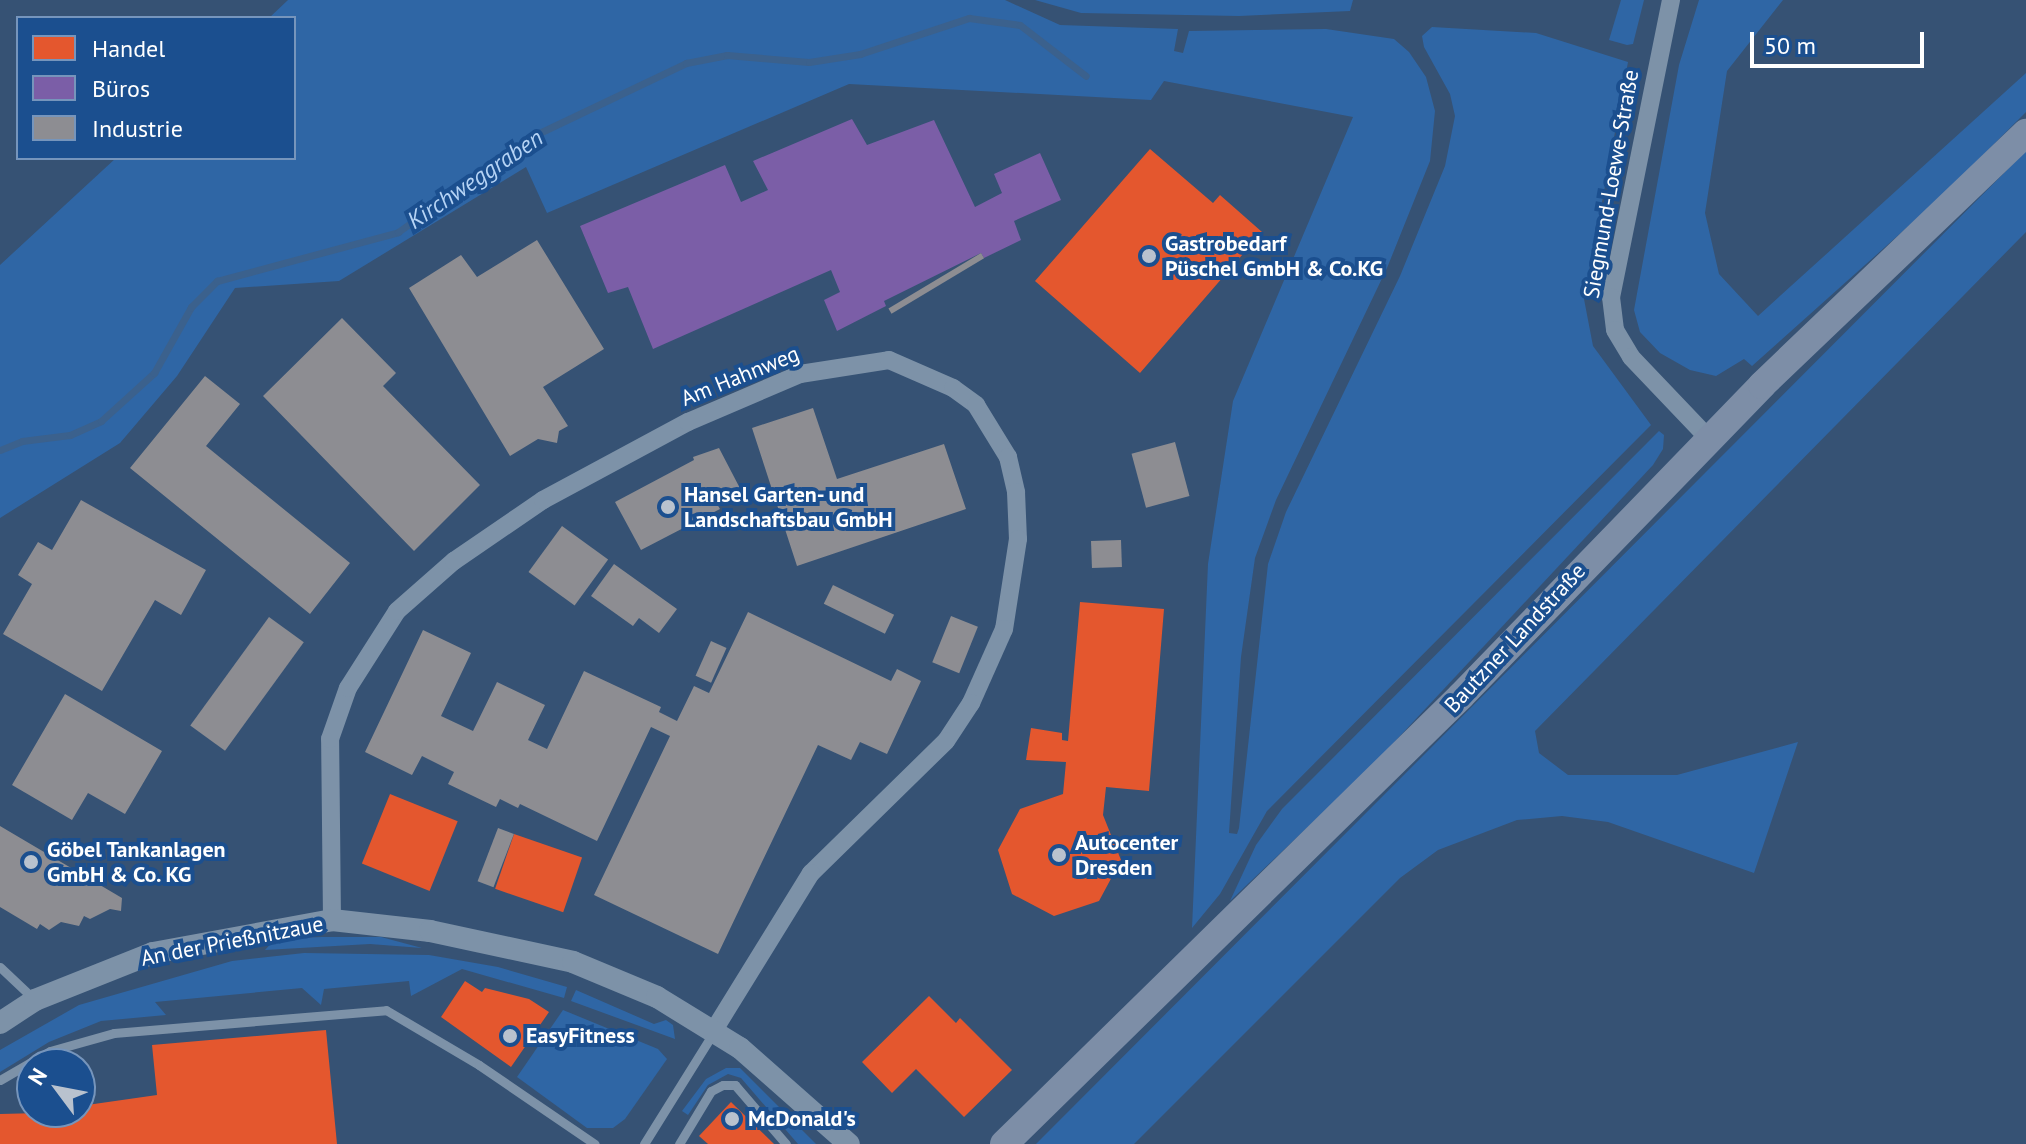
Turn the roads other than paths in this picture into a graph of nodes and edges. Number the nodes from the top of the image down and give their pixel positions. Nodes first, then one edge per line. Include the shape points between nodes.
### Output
1 (1671, 0) edge
2 (2026, 133) edge
3 (1709, 439) junction
4 (332, 920) junction
5 (0, 967) edge
6 (35, 1000) junction
7 (0, 1023) edge
8 (714, 1030) junction
9 (0, 1080) edge
10 (595, 1144) edge
11 (644, 1144) edge
12 (679, 1144) edge
13 (786, 1144) edge
14 (849, 1144) edge
15 (1004, 1144) edge

1 - 3 street, Siegmund-Loewe-Straße via 1611,297 1615,330 1631,357
2 - 3 main road, Bautzner Landstraße
3 - 15 main road, Bautzner Landstraße via 1450,707
4 - 6 street, An der Prießnitzaue via 153,953
4 - 8 street, An der Prießnitzaue via 430,931 573,962 657,997
4 - 8 street, Am Hahnweg via 330,739 348,688 397,611 454,561 543,500 676,428 800,374 889,360 922,372 976,405 1008,457 1018,539 1004,629 971,703 946,741 811,873
5 - 6 lane
6 - 7 street, An der Prießnitzaue
8 - 11 lane
8 - 14 street, An der Prießnitzaue
9 - 10 lane via 50,1051 114,1033 386,1010 466,1056
12 - 13 lane via 711,1091 735,1085

